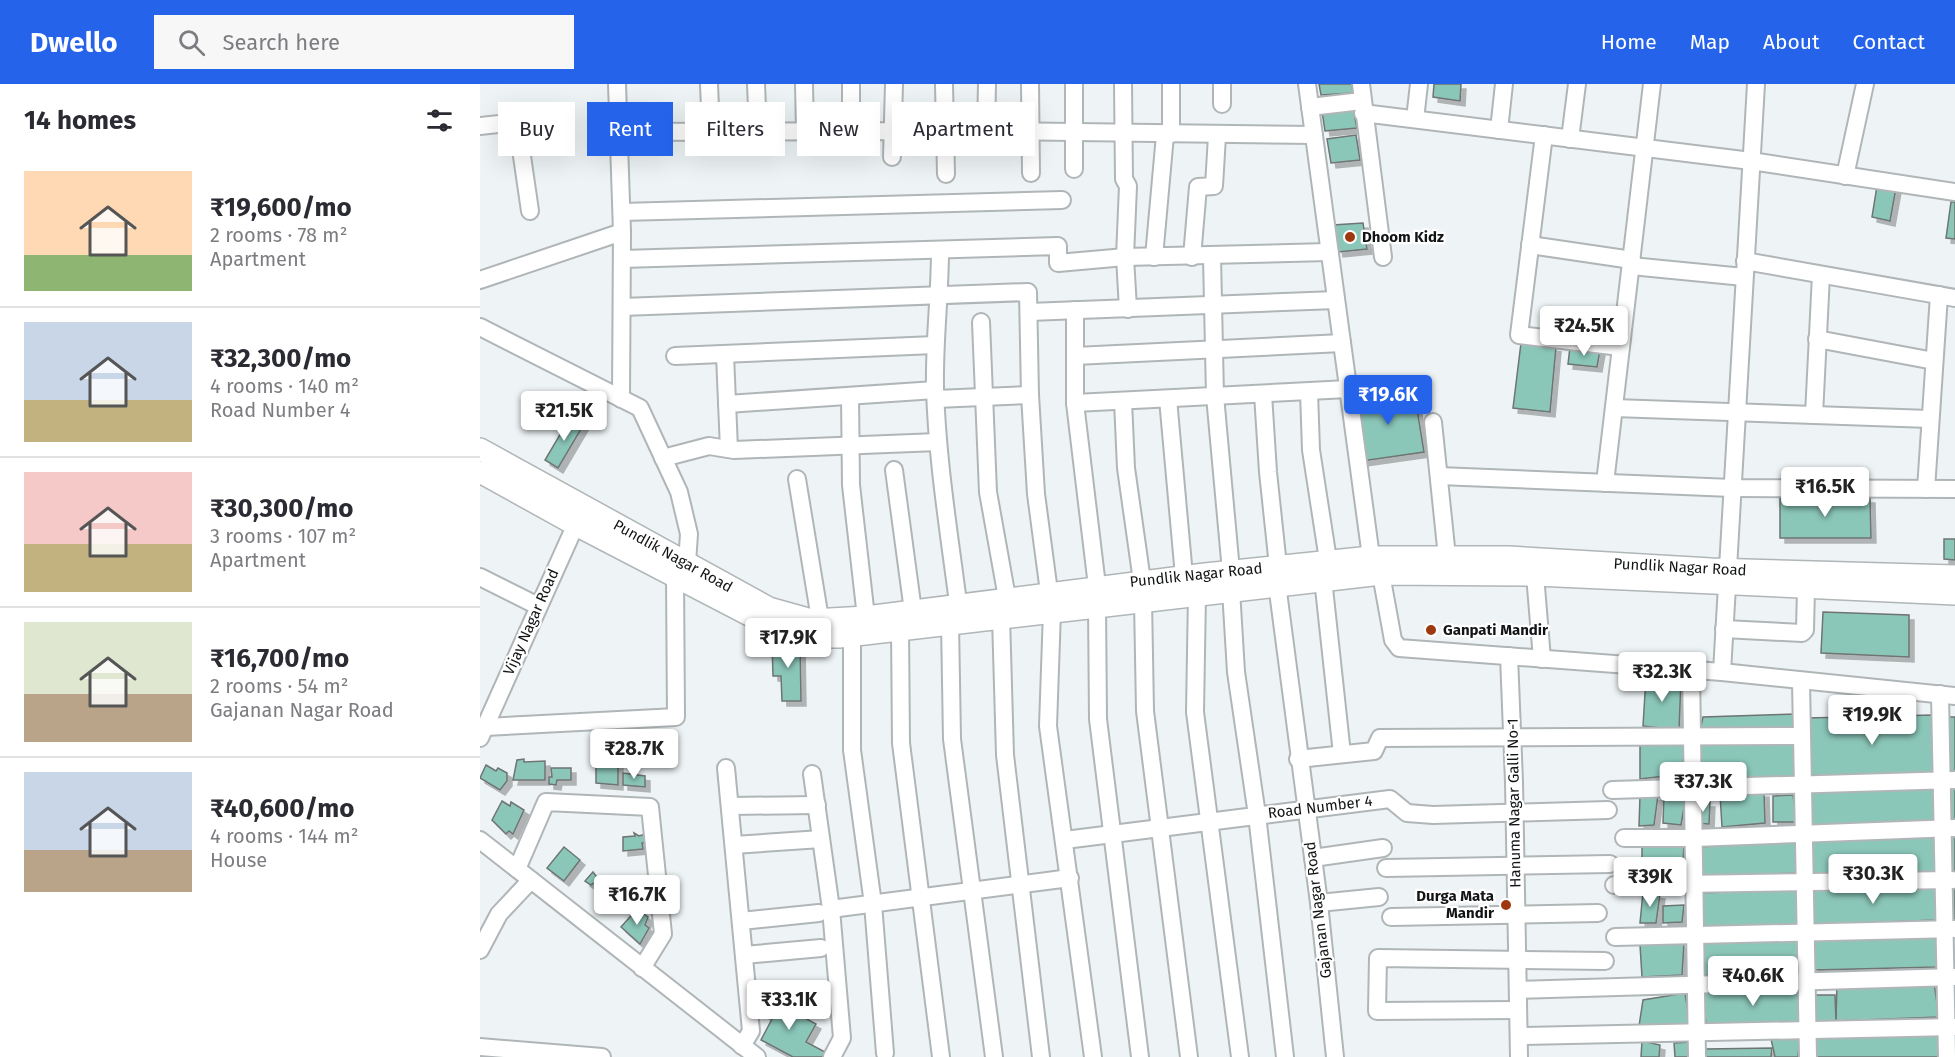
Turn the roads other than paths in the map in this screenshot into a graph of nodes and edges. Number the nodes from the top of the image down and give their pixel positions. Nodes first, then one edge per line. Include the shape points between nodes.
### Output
1 (617, 84) edge
2 (709, 84) edge
3 (756, 84) edge
4 (804, 84) edge
5 (851, 84) edge
6 (894, 84) edge
7 (945, 84) edge
8 (987, 84) edge
9 (1029, 84) edge
10 (1074, 84) edge
11 (1123, 84) edge
12 (1171, 84) edge
13 (1222, 84) edge
14 (1307, 84) edge
15 (1419, 84) edge
16 (1504, 84) edge
17 (1577, 84) edge
18 (1652, 84) edge
19 (1756, 84) edge
20 (1865, 84) edge
21 (1362, 99) edge
22 (618, 102) edge
23 (710, 102) edge
24 (757, 102) edge
25 (804, 102) edge
26 (851, 102) edge
27 (894, 102) edge
28 (945, 102) edge
29 (987, 102) edge
30 (1029, 102) edge
31 (1222, 104) dead end
32 (1310, 107) junction
33 (1415, 119) junction
34 (480, 126) edge
35 (1499, 130) junction
36 (1035, 132) edge
37 (1075, 133) junction
38 (1122, 134) junction
39 (1168, 135) junction
40 (1314, 135) junction
41 (1544, 135) junction
42 (1217, 136) junction
43 (1570, 139) junction
44 (1645, 148) junction
45 (620, 156) edge
46 (946, 156) edge
47 (1031, 156) edge
48 (1751, 161) junction
49 (1074, 169) dead end
50 (1031, 173) dead end
51 (946, 174) dead end
52 (1845, 176) junction
53 (1955, 192) edge
54 (1062, 200) dead end
55 (530, 211) dead end
56 (622, 212) junction
57 (622, 232) junction
58 (1530, 245) junction
59 (940, 250) junction
60 (1329, 252) junction
61 (1212, 256) junction
62 (1125, 257) junction
63 (1154, 257) junction
64 (1192, 257) junction
65 (1383, 257) dead end
66 (622, 259) junction
67 (1631, 263) junction
68 (1745, 269) junction
69 (1821, 275) junction
70 (480, 280) edge
71 (940, 296) junction
72 (1947, 297) edge
73 (1336, 300) junction
74 (1214, 305) junction
75 (622, 307) junction
76 (1128, 309) junction
77 (1075, 310) junction
78 (1029, 312) junction
79 (981, 322) dead end
80 (480, 327) edge
81 (1817, 339) junction
82 (1342, 343) junction
83 (934, 345) junction
84 (1621, 346) junction
85 (1216, 349) junction
86 (725, 355) junction
87 (675, 356) dead end
88 (1075, 356) junction
89 (1934, 361) junction
90 (1348, 389) junction
91 (1309, 392) junction
92 (1030, 394) junction
93 (1263, 394) junction
94 (936, 395) junction
95 (850, 396) junction
96 (1215, 396) junction
97 (984, 397) junction
98 (621, 399) junction
99 (1168, 399) junction
100 (1123, 401) junction
101 (1075, 403) junction
102 (727, 404) junction
103 (1614, 408) junction
104 (1736, 412) junction
105 (1814, 415) junction
106 (1930, 419) junction
107 (1433, 422) dead end
108 (938, 442) junction
109 (851, 446) junction
110 (480, 449) edge
111 (729, 449) junction
112 (663, 458) junction
113 (894, 470) dead end
114 (480, 471) edge
115 (1439, 476) junction
116 (797, 478) dead end
117 (1605, 483) junction
118 (1732, 488) junction
119 (1926, 489) junction
120 (1955, 489) edge
121 (580, 516) junction
122 (1447, 557) junction
123 (1376, 566) junction
124 (681, 570) junction
125 (1325, 570) junction
126 (1535, 574) junction
127 (1278, 575) junction
128 (1184, 576) junction
129 (1955, 576) edge
130 (480, 577) edge
131 (1726, 577) junction
132 (1231, 580) junction
133 (1806, 588) junction
134 (1143, 591) junction
135 (1197, 594) junction
136 (1955, 594) edge
137 (1097, 596) junction
138 (1050, 602) junction
139 (958, 603) junction
140 (538, 606) junction
141 (1006, 610) junction
142 (913, 611) junction
143 (866, 617) junction
144 (820, 619) junction
145 (950, 623) junction
146 (900, 629) junction
147 (1724, 629) junction
148 (852, 635) junction
149 (1509, 656) junction
150 (1542, 658) junction
151 (1690, 670) junction
152 (1722, 672) junction
153 (1801, 681) junction
154 (1947, 695) edge
155 (482, 733) edge
156 (1802, 736) junction
157 (1692, 737) junction
158 (1513, 739) junction
159 (1342, 754) junction
160 (1298, 759) junction
161 (726, 768) dead end
162 (812, 774) dead end
163 (1948, 780) edge
164 (1803, 784) junction
165 (1693, 788) junction
166 (1612, 790) dead end
167 (817, 805) junction
168 (730, 806) junction
169 (1305, 809) junction
170 (1608, 810) dead end
171 (1515, 812) junction
172 (1257, 815) junction
173 (1209, 822) junction
174 (1159, 828) junction
175 (1949, 829) edge
176 (1112, 834) junction
177 (1805, 834) junction
178 (821, 838) junction
179 (1624, 838) dead end
180 (1694, 838) junction
181 (480, 840) edge
182 (1065, 840) junction
183 (734, 845) junction
184 (1383, 848) dead end
185 (1313, 858) junction
186 (1610, 864) dead end
187 (1516, 865) junction
188 (1386, 868) dead end
189 (524, 874) junction
190 (1070, 878) junction
191 (1949, 880) edge
192 (1806, 883) junction
193 (1020, 885) junction
194 (1614, 885) dead end
195 (1695, 886) junction
196 (973, 891) junction
197 (921, 897) junction
198 (1379, 897) dead end
199 (1319, 903) junction
200 (873, 904) junction
201 (825, 911) junction
202 (1598, 913) dead end
203 (1516, 914) junction
204 (1391, 917) dead end
205 (741, 921) junction
206 (1950, 929) edge
207 (1806, 933) junction
208 (1696, 936) junction
209 (1615, 937) dead end
210 (821, 948) dead end
211 (480, 950) edge
212 (744, 955) junction
213 (1517, 959) junction
214 (1605, 961) dead end
215 (642, 968) junction
216 (1950, 978) edge
217 (1807, 982) junction
218 (1696, 986) junction
219 (1518, 990) junction
220 (1518, 1010) junction
221 (1951, 1027) edge
222 (1808, 1032) junction
223 (1697, 1034) junction
224 (1519, 1036) junction
225 (742, 1046) junction
226 (480, 1047) edge
227 (885, 1053) dead end
228 (602, 1057) edge
229 (757, 1057) edge
230 (832, 1057) edge
231 (941, 1057) edge
232 (994, 1057) edge
233 (1041, 1057) edge
234 (1093, 1057) edge
235 (1140, 1057) edge
236 (1189, 1057) edge
237 (1240, 1057) edge
238 (1285, 1057) edge
239 (1335, 1057) edge
240 (1519, 1057) edge
241 (1697, 1057) edge
242 (1808, 1057) edge
243 (1947, 1057) edge

1 - 22 street
2 - 23 street
3 - 24 street
4 - 25 street
5 - 26 street
6 - 27 street
7 - 28 street
8 - 29 street
9 - 30 street
10 - 37 street
11 - 38 street
12 - 39 street
13 - 31 street
14 - 32 street
15 - 33 street
16 - 35 street
17 - 43 street
18 - 44 street
19 - 48 street
20 - 52 street
21 - 32 street
21 - 33 street
21 - 65 street
32 - 40 street
33 - 35 street
34 - 55 street via 517,122
35 - 41 street
36 - 37 street
37 - 38 street
37 - 49 street
38 - 39 street
38 - 62 street via 1124,179 1128,186
39 - 42 street
39 - 63 street
40 - 42 street
40 - 60 street
41 - 43 street
41 - 58 street
42 - 64 street via 1214,186 1198,187
43 - 44 street
44 - 48 street
44 - 67 street
45 - 56 street
46 - 51 street
47 - 50 street
48 - 52 street
48 - 68 street
52 - 53 street
54 - 56 street
56 - 57 street
57 - 66 street
57 - 70 street
58 - 67 street
58 - 84 street via 1519,335
59 - 62 street via 1058,246 1058,263
59 - 66 street
59 - 71 street
60 - 61 street
60 - 73 street
61 - 64 street
61 - 74 street
62 - 63 street
62 - 76 street
63 - 64 street
66 - 75 street
67 - 68 street
67 - 84 street
68 - 69 street
68 - 104 street
69 - 72 street
69 - 81 street
71 - 75 street
71 - 78 street via 1028,292
71 - 83 street
72 - 89 street
73 - 74 street
73 - 82 street
74 - 76 street
74 - 85 street
75 - 98 street
76 - 77 street
77 - 78 street
77 - 88 street
78 - 92 street
79 - 97 street
80 - 98 street
81 - 89 street
81 - 105 street
82 - 85 street
82 - 90 street
83 - 86 street
83 - 94 street
84 - 103 street
85 - 88 street
85 - 96 street
86 - 87 street
86 - 102 street
88 - 101 street
89 - 106 street
90 - 91 street
90 - 123 street
91 - 93 street
91 - 125 street via 1311,450
92 - 97 street
92 - 138 street via 1036,494
93 - 96 street
93 - 127 street, Gajanan Nagar Road
94 - 95 street
94 - 97 street
94 - 108 street
95 - 102 street
95 - 109 street
96 - 99 street
96 - 132 street
97 - 141 street via 988,492
98 - 112 street via 639,408
99 - 100 street
99 - 128 street
100 - 101 street
100 - 134 street via 1126,468
101 - 137 street
102 - 111 street
103 - 104 street
103 - 117 street
104 - 105 street
104 - 118 street
105 - 106 street
106 - 119 street
107 - 115 street
108 - 109 street
108 - 139 street
109 - 111 street
109 - 143 street via 851,485
110 - 121 main road, Pundlik Nagar Road
111 - 112 street via 709,446
112 - 124 street via 679,492 689,534
113 - 142 street
114 - 121 main road, Pundlik Nagar Road
115 - 117 street
115 - 122 street
116 - 144 street
117 - 118 street
118 - 119 street
118 - 131 street
119 - 120 street
121 - 124 main road, Pundlik Nagar Road
121 - 140 street, Vijay Nagar Road
122 - 123 main road, Pundlik Nagar Road
122 - 131 main road, Pundlik Nagar Road via 1508,557
123 - 125 main road, Pundlik Nagar Road
123 - 126 main road, Pundlik Nagar Road
123 - 149 street via 1393,640 1399,648
124 - 144 main road, Pundlik Nagar Road via 769,608
124 - 148 main road, Pundlik Nagar Road via 780,631 806,637
124 - 155 street via 676,717
125 - 127 main road, Pundlik Nagar Road
125 - 159 street
126 - 131 main road, Pundlik Nagar Road
126 - 150 street
127 - 132 main road, Pundlik Nagar Road
127 - 160 street, Gajanan Nagar Road
128 - 132 main road, Pundlik Nagar Road
128 - 134 main road, Pundlik Nagar Road
129 - 131 main road, Pundlik Nagar Road
130 - 140 street
131 - 133 main road, Pundlik Nagar Road
131 - 147 street
132 - 135 main road, Pundlik Nagar Road
132 - 172 street via 1236,672
133 - 136 main road, Pundlik Nagar Road
133 - 147 street via 1802,633
134 - 135 main road, Pundlik Nagar Road
134 - 137 main road, Pundlik Nagar Road
134 - 174 street via 1145,711
135 - 173 street via 1195,712
137 - 138 main road, Pundlik Nagar Road
137 - 176 street via 1098,719
138 - 141 main road, Pundlik Nagar Road
138 - 182 street via 1048,726
139 - 141 main road, Pundlik Nagar Road
139 - 142 main road, Pundlik Nagar Road
140 - 155 street, Vijay Nagar Road
141 - 145 main road, Pundlik Nagar Road
141 - 193 street via 1005,755
142 - 143 main road, Pundlik Nagar Road
143 - 144 main road, Pundlik Nagar Road
145 - 146 main road, Pundlik Nagar Road
145 - 196 street via 952,739
146 - 148 main road, Pundlik Nagar Road
146 - 197 street via 901,743
147 - 152 street
148 - 200 street via 852,750
149 - 150 street
149 - 158 street, Hanuma Nagar Galli No-1
150 - 151 street
151 - 152 street
151 - 157 street
152 - 153 street
153 - 154 street
153 - 156 street
154 - 163 street
156 - 157 street
156 - 164 street
157 - 158 street
157 - 165 street
158 - 159 street via 1380,738 1374,751
158 - 171 street, Hanuma Nagar Galli No-1
159 - 160 street
160 - 169 street, Gajanan Nagar Road
161 - 168 street
162 - 167 street
163 - 164 street
163 - 175 street
164 - 165 street
164 - 177 street
165 - 166 street
165 - 180 street
167 - 168 street
167 - 178 street
168 - 183 street
169 - 171 street, Road Number 4 via 1390,799 1407,813
169 - 172 street, Road Number 4
169 - 185 street, Gajanan Nagar Road
170 - 171 street, Road Number 4
171 - 187 street, Hanuma Nagar Galli No-1
172 - 173 street, Road Number 4
172 - 238 street
173 - 174 street, Road Number 4
173 - 237 street
174 - 176 street, Road Number 4
174 - 236 street
175 - 177 street
175 - 191 street
176 - 182 street, Road Number 4
176 - 235 street
177 - 180 street
177 - 192 street
178 - 183 street
178 - 201 street
179 - 180 street
180 - 195 street
181 - 189 street
182 - 190 street
183 - 205 street
184 - 185 street
185 - 199 street, Gajanan Nagar Road
186 - 187 street
187 - 188 street
187 - 203 street, Hanuma Nagar Galli No-1
189 - 211 street
189 - 215 street
189 - 215 street via 546,802 650,807 663,934
190 - 193 street
190 - 234 street
191 - 192 street
191 - 206 street
192 - 195 street
192 - 207 street
193 - 196 street
193 - 233 street
194 - 195 street
195 - 208 street
196 - 197 street
196 - 232 street
197 - 200 street
197 - 231 street
198 - 199 street
199 - 239 street, Gajanan Nagar Road
200 - 201 street
200 - 227 street
201 - 205 street
201 - 230 street via 842,1038
202 - 203 street
203 - 204 street
203 - 213 street, Hanuma Nagar Galli No-1
205 - 212 street
206 - 207 street
206 - 216 street
207 - 208 street
207 - 217 street
208 - 209 street
208 - 218 street
210 - 212 street
212 - 225 street via 751,1031
213 - 214 street
213 - 219 street, Hanuma Nagar Galli No-1
213 - 220 street via 1378,958 1377,1011
215 - 225 street
216 - 217 street
216 - 221 street
217 - 218 street
217 - 222 street
218 - 219 street
218 - 223 street
219 - 220 street, Hanuma Nagar Galli No-1
220 - 224 street, Hanuma Nagar Galli No-1
221 - 222 street
221 - 243 street
222 - 223 street
222 - 242 street
223 - 224 street
223 - 241 street
224 - 240 street, Hanuma Nagar Galli No-1
225 - 229 street
226 - 228 street

